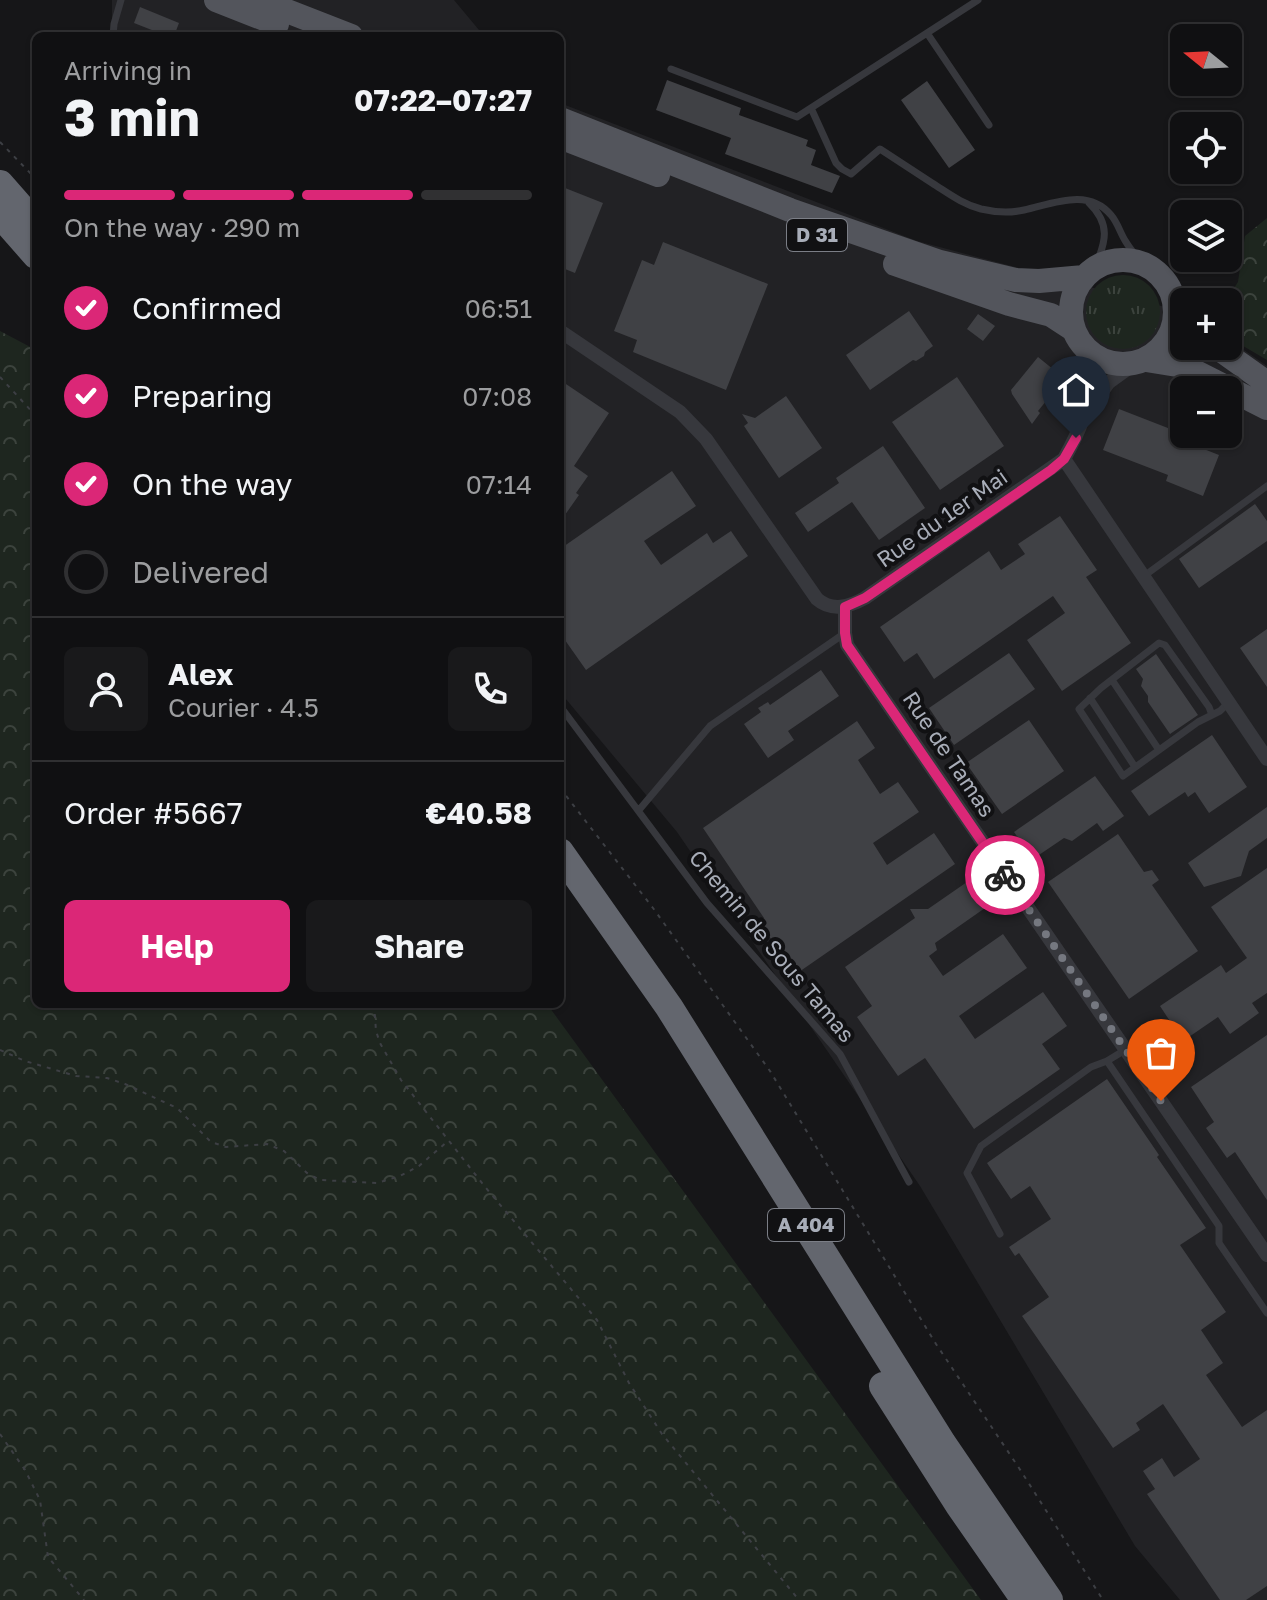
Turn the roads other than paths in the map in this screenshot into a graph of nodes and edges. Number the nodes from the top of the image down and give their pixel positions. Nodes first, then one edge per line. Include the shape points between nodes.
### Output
1 (121, 0) edge
2 (216, 0) edge
3 (259, 0) edge
4 (978, 0) edge
5 (113, 32) edge
6 (297, 32) edge
7 (341, 32) edge
8 (927, 33) junction
9 (671, 69) dead end
10 (811, 108) junction
11 (564, 121) edge
12 (989, 125) dead end
13 (564, 139) edge
14 (0, 184) edge
15 (1088, 201) junction
16 (0, 214) edge
17 (32, 220) edge
18 (32, 250) edge
19 (1140, 262) junction
20 (1089, 272) junction
21 (1170, 289) edge
22 (564, 334) edge
23 (1170, 334) edge
24 (1077, 337) junction
25 (1235, 360) edge
26 (1140, 362) junction
27 (1267, 383) edge
28 (1267, 408) edge
29 (1084, 418) junction
30 (1064, 459) junction
31 (1267, 486) edge
32 (1144, 576) junction
33 (845, 607) junction
34 (845, 633) junction
35 (1112, 680) junction
36 (1090, 698) junction
37 (1228, 703) junction
38 (564, 711) edge
39 (1212, 715) junction
40 (1159, 750) junction
41 (1266, 756) edge
42 (1135, 767) junction
43 (639, 810) junction
44 (564, 858) edge
45 (564, 890) edge
46 (1125, 1050) junction
47 (1107, 1061) junction
48 (909, 1182) dead end
49 (1000, 1234) dead end
50 (1267, 1255) edge
51 (1267, 1313) edge
52 (1025, 1600) edge
53 (1049, 1600) edge

1 - 5 lane
2 - 6 main road
3 - 7 main road
4 - 8 lane
8 - 10 lane
8 - 12 lane
9 - 10 lane via 797,117
10 - 15 lane via 836,163 851,174 880,149 950,196 984,210 1021,211 1064,199
11 - 20 main road, D 31 via 790,210 940,262 1016,280
13 - 24 main road, D 31 via 936,279 1051,315
14 - 17 highway
15 - 19 lane via 1110,213
15 - 20 lane via 1099,212 1105,243
16 - 18 highway
19 - 20 main road via 1110,261
19 - 21 main road via 1154,269
20 - 24 main road via 1071,302
22 - 33 street via 694,425 817,599
23 - 26 main road via 1159,351
24 - 26 main road via 1104,361
24 - 29 street, Rue du 1er Mai via 1088,376
25 - 27 main road
26 - 28 main road via 1177,365
26 - 29 street, Rue du 1er Mai via 1109,382
29 - 30 street, Rue du 1er Mai
30 - 32 street
30 - 33 street, Rue du 1er Mai
31 - 32 lane
32 - 37 street
33 - 34 street, Rue de Tamas
34 - 43 lane via 710,726
34 - 46 street, Rue de Tamas via 847,645
35 - 36 lane
35 - 39 lane via 1159,643 1165,645
35 - 40 lane
36 - 42 lane
36 - 42 lane via 1079,709 1123,776
37 - 39 lane
37 - 41 street
38 - 43 lane, Chemin de Sous Tamas
39 - 40 lane
40 - 42 lane
43 - 48 lane, Chemin de Sous Tamas via 707,903 840,1054
44 - 53 highway, A 404 via 669,1007 942,1443
45 - 52 highway, A 404 via 697,1086 910,1430
46 - 47 lane
46 - 50 street, Rue de Tamas
47 - 49 lane via 981,1146 967,1173
47 - 51 lane via 1219,1226 1219,1243

